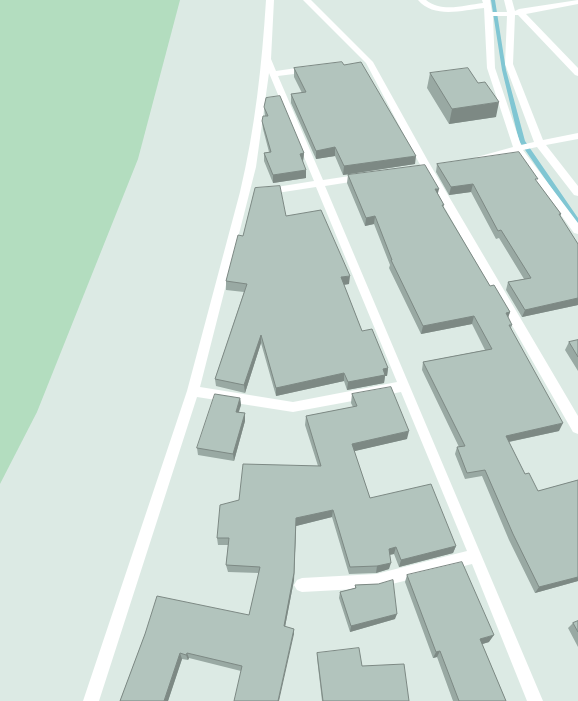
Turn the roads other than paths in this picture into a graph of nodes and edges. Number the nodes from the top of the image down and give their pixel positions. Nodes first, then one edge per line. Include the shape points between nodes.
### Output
1 (270, 0) edge
2 (308, 0) edge
3 (422, 0) edge
4 (508, 0) edge
5 (576, 4) edge
6 (489, 8) edge
7 (519, 11) junction
8 (507, 15) junction
9 (267, 57) junction
10 (323, 68) edge
11 (578, 73) edge
12 (273, 74) junction
13 (578, 136) edge
14 (536, 144) junction
15 (521, 148) junction
16 (470, 161) edge
17 (373, 175) edge
18 (321, 184) junction
19 (245, 192) junction
20 (578, 194) edge
21 (578, 230) edge
22 (404, 386) junction
23 (193, 391) junction
24 (578, 428) edge
25 (476, 556) junction
26 (302, 585) dead end
27 (91, 701) edge
28 (535, 701) edge

1 - 9 street
2 - 24 street via 365,63
3 - 6 street via 427,6 441,10
4 - 8 street via 511,7
5 - 7 street
6 - 8 street
6 - 15 street via 491,68
7 - 8 street
7 - 11 street
8 - 14 street via 509,64
9 - 12 street
9 - 19 street
10 - 12 street
12 - 18 street
13 - 14 street
14 - 15 street
14 - 20 street
15 - 16 street
15 - 21 street
17 - 18 street
18 - 19 street
18 - 22 street
19 - 23 street
22 - 23 street via 293,407
22 - 25 street
23 - 27 street
25 - 26 street via 376,581
25 - 28 street

